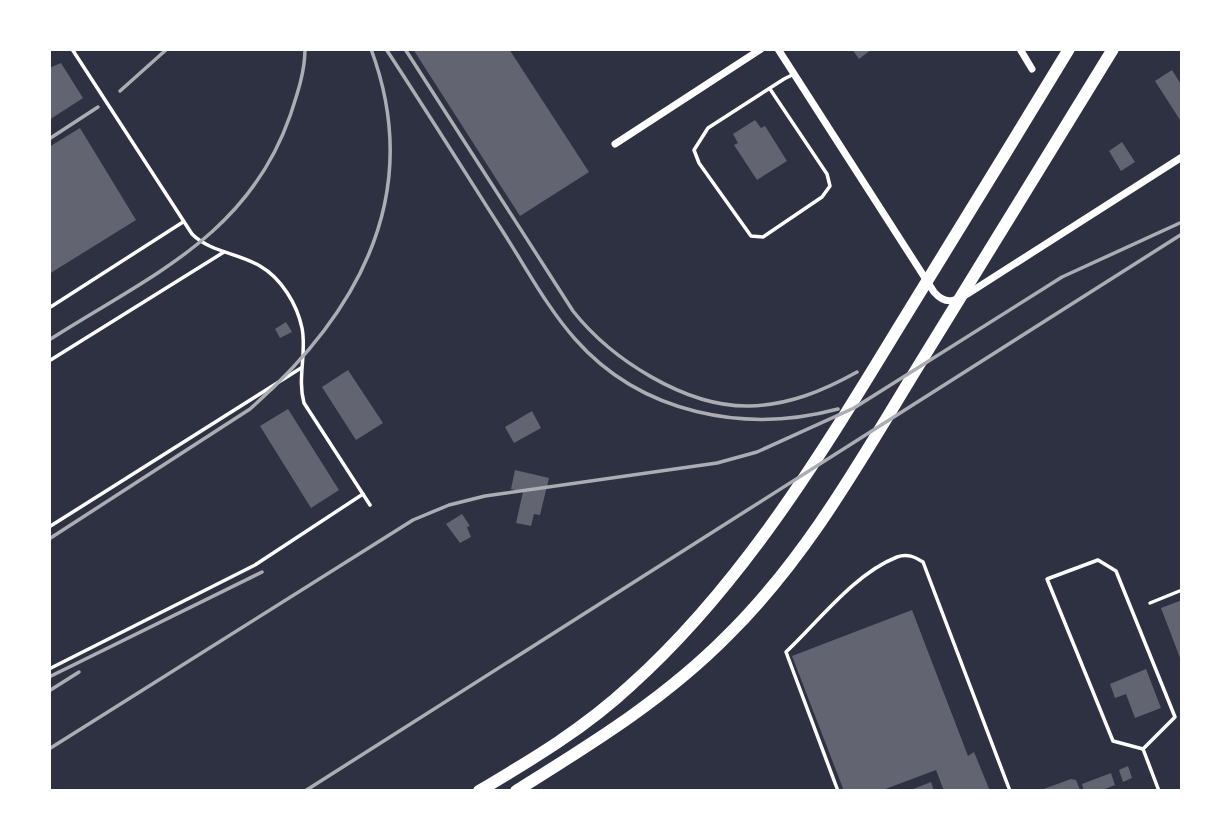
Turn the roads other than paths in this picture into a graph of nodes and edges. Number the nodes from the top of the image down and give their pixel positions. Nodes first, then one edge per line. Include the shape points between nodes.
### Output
1 (72, 49) edge
2 (761, 49) edge
3 (778, 49) edge
4 (1020, 49) edge
5 (1069, 49) edge
6 (1113, 49) edge
7 (1032, 69) dead end
8 (794, 74) junction
9 (770, 89) junction
10 (615, 144) dead end
11 (1182, 158) edge
12 (183, 222) junction
13 (224, 252) junction
14 (49, 308) edge
15 (49, 361) edge
16 (301, 368) junction
17 (363, 494) junction
18 (370, 505) dead end
19 (49, 527) edge
20 (1182, 590) edge
21 (1150, 603) dead end
22 (49, 669) edge
23 (1143, 749) junction
24 (479, 791) edge
25 (516, 791) edge
26 (838, 791) edge
27 (1010, 791) edge
28 (1159, 791) edge

1 - 12 lane
2 - 10 street
3 - 8 street
4 - 7 street
5 - 24 highway via 856,398 780,512 683,633 632,685 576,732
6 - 25 highway via 801,552 754,608 646,707
8 - 9 lane
8 - 11 street via 944,301 953,302
9 - 9 lane via 708,128 694,150 751,236 763,237 822,197 830,186 827,174
12 - 13 lane via 201,243
12 - 14 lane
13 - 15 lane
13 - 16 lane via 240,255 281,283 302,329
16 - 17 lane via 299,387 304,403
16 - 19 lane
17 - 18 lane
17 - 22 lane via 255,565
20 - 21 lane
23 - 23 lane via 1175,717 1116,571 1098,559 1047,579 1113,741
23 - 28 lane
26 - 27 lane via 786,652 862,579 906,555 923,562

